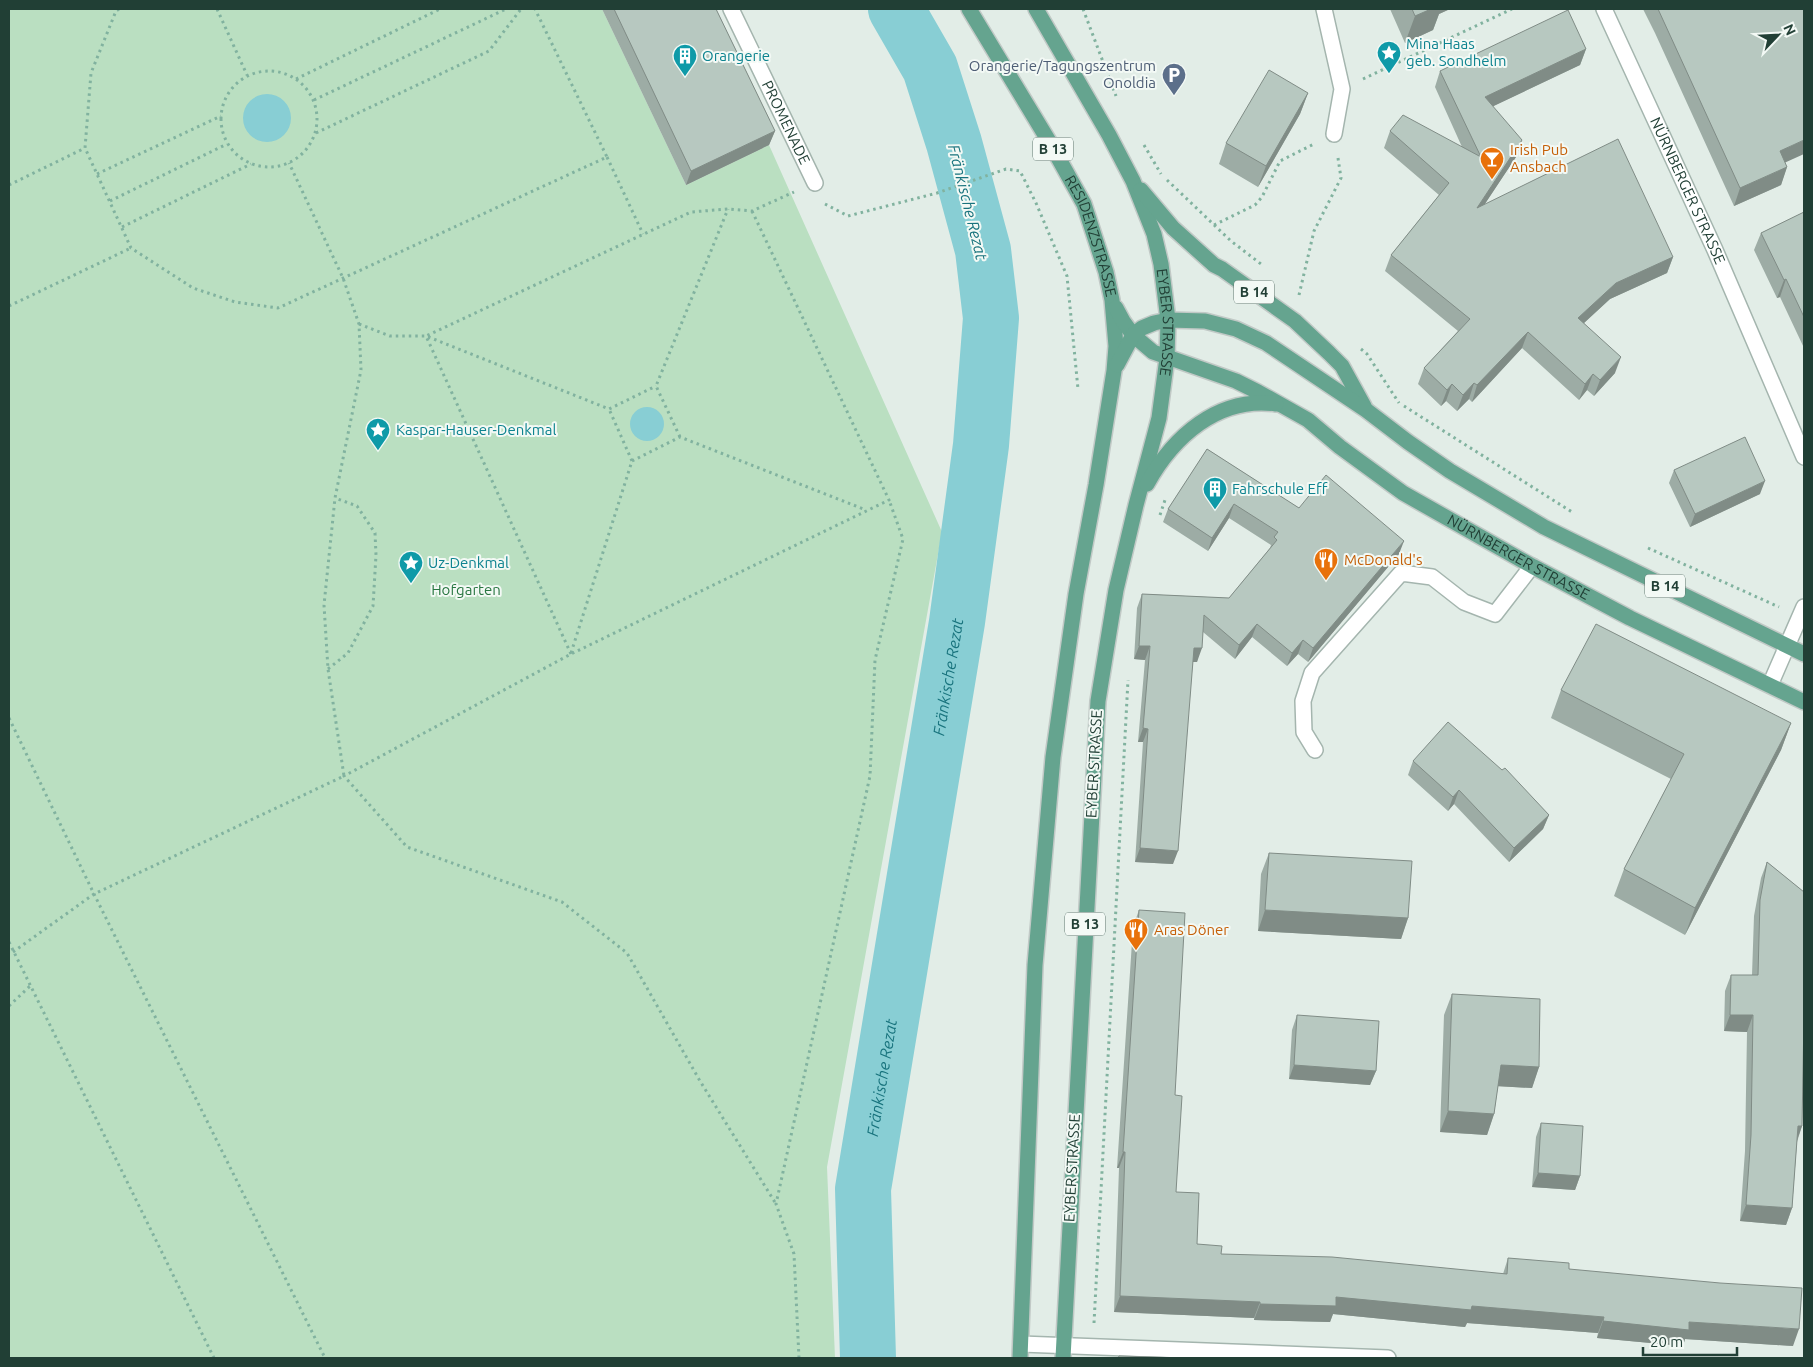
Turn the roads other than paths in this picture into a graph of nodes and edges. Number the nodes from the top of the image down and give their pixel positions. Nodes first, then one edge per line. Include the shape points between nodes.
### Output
1 (731, 9) edge
2 (969, 9) edge
3 (1036, 9) edge
4 (1324, 9) edge
5 (1604, 9) edge
6 (1334, 134) road end
7 (1133, 181) junction
8 (815, 183) road end
9 (1112, 300) junction
10 (1168, 320) junction
11 (1133, 335) junction
12 (1167, 358) junction
13 (1114, 371) junction
14 (1283, 405) junction
15 (1366, 410) junction
16 (1800, 437) edge
17 (1804, 458) edge
18 (1136, 505) junction
19 (1532, 566) junction
20 (1802, 611) edge
21 (1787, 645) junction
22 (1804, 654) edge
23 (1770, 686) junction
24 (1804, 702) edge
25 (1316, 750) dead end
26 (1020, 1351) edge
27 (1063, 1352) edge
28 (1388, 1358) edge

1 - 8 street, PROMENADE
2 - 9 main road, RESIDENZSTRASSE / B 13 via 1084,204
3 - 7 main road, B 13
4 - 6 street via 1342,89
5 - 16 street, NÜRNBERGER STRASSE
7 - 10 main road, EYBER STRASSE / B 13 via 1154,234
7 - 15 main road, B 14 via 1173,228 1214,265 1295,321 1342,366
9 - 11 main road, NÜRNBERGER STRASSE
9 - 13 main road, RESIDENZSTRASSE / B 13 via 1116,346
10 - 11 main road, B 14 via 1148,325
10 - 12 main road, EYBER STRASSE / B 13
10 - 15 main road, B 14 via 1205,321 1236,329 1266,343
11 - 12 main road, NÜRNBERGER STRASSE via 1153,352
11 - 13 main road
12 - 14 main road, NÜRNBERGER STRASSE via 1236,381
12 - 18 main road, EYBER STRASSE / B 13 via 1159,418
13 - 26 main road, B 13 via 1076,594 1053,757 1035,965
14 - 18 main road, NÜRNBERGER STRASSE / B 13 via 1248,403 1205,419 1170,450
14 - 19 main road, NÜRNBERGER STRASSE via 1308,420 1403,493
15 - 21 main road, B 14 via 1450,472 1544,526
16 - 17 street, NÜRNBERGER STRASSE
18 - 27 main road, EYBER STRASSE / B 13 via 1116,590 1098,701
19 - 23 main road, NÜRNBERGER STRASSE
19 - 25 street via 1495,614 1464,602 1432,577 1401,574 1312,673 1303,701 1304,732
20 - 21 street
21 - 22 main road, B 14
21 - 23 street
23 - 24 main road, NÜRNBERGER STRASSE
26 - 27 street
27 - 28 street via 1093,1346

